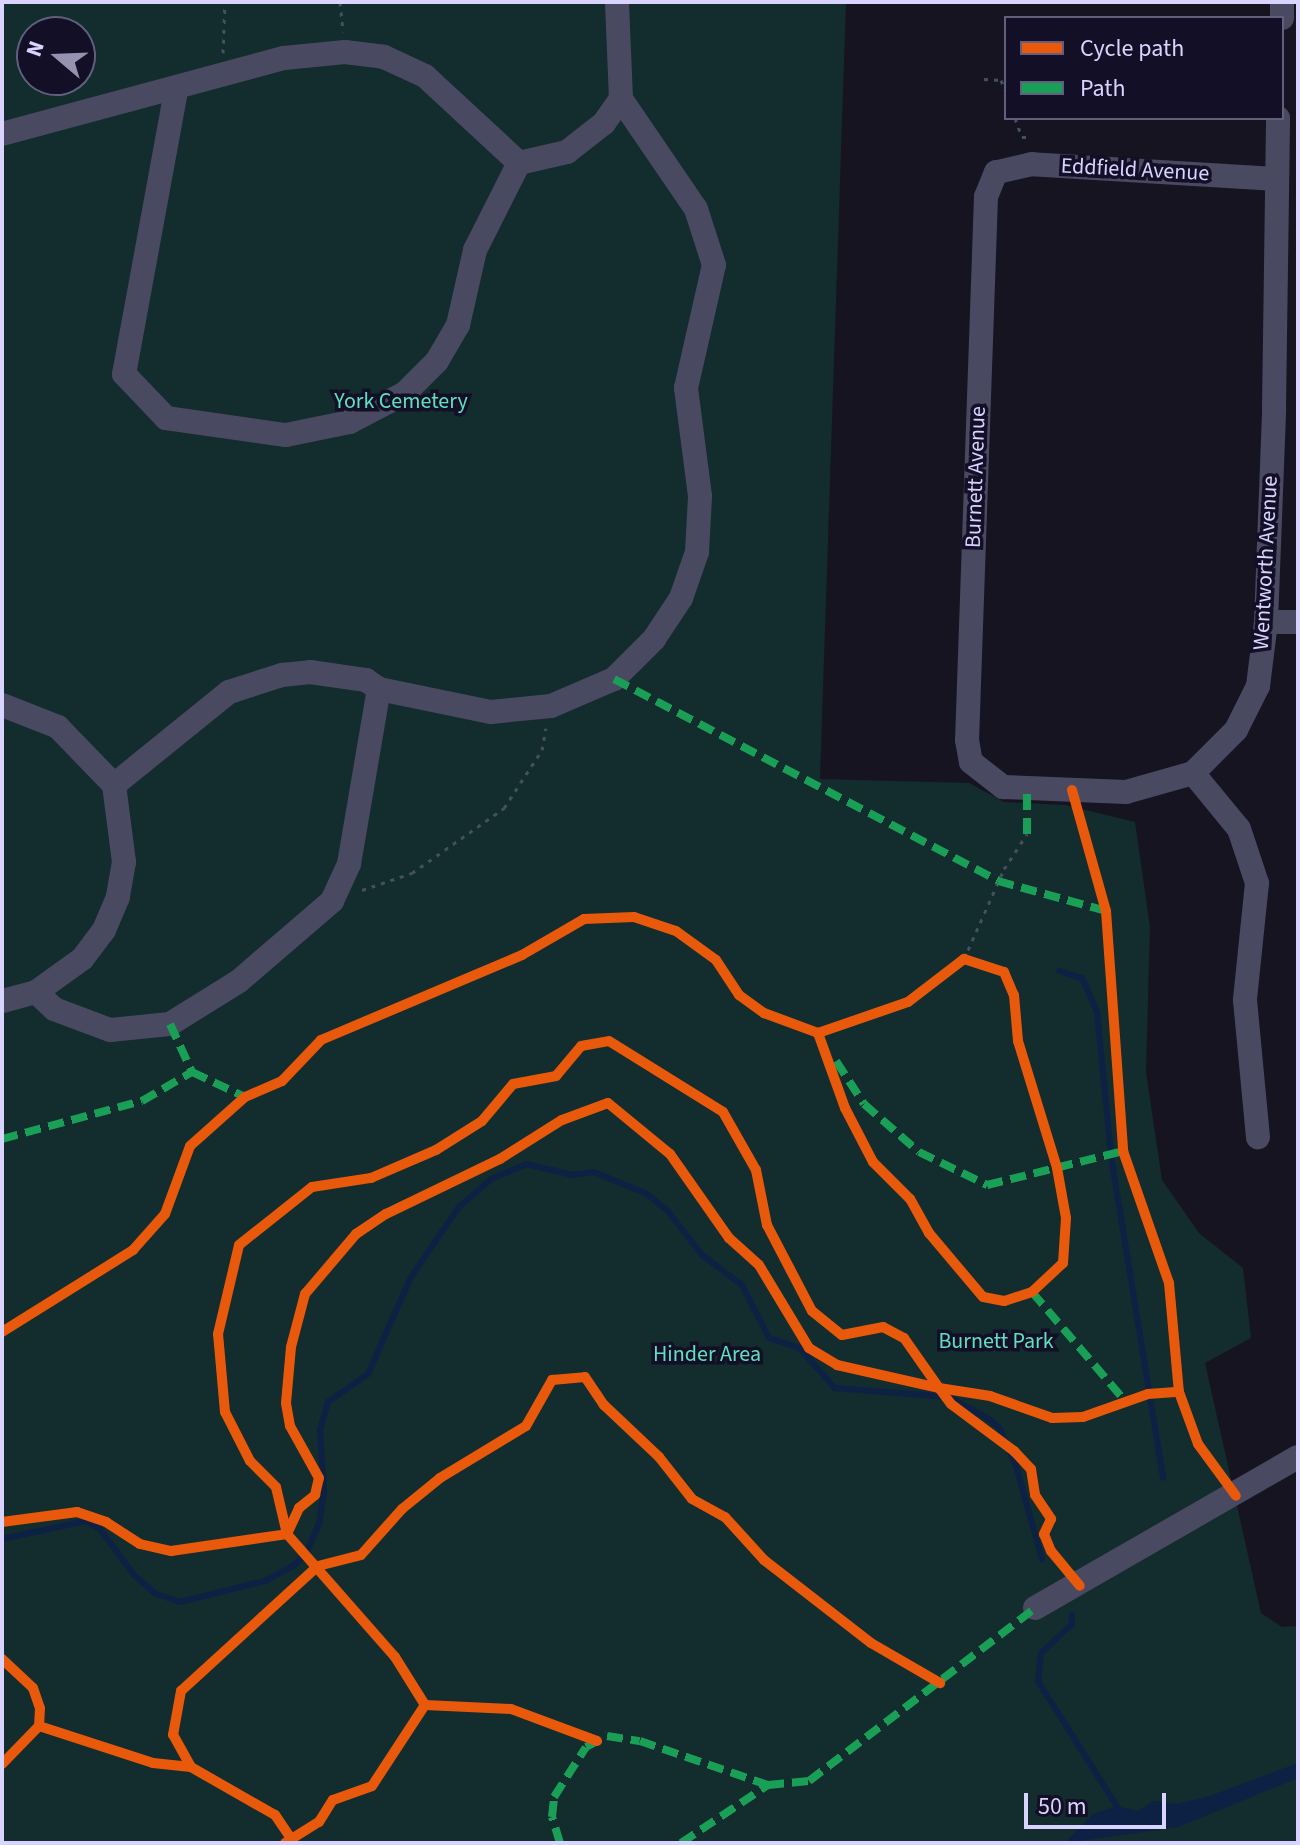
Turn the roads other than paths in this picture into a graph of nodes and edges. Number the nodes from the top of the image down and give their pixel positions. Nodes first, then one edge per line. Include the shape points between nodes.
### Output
1 (617, 2) edge
2 (176, 91) junction
3 (621, 99) junction
4 (1278, 120) edge
5 (2, 134) edge
6 (519, 163) junction
7 (996, 172) joint
8 (1275, 179) junction
9 (1266, 622) junction
10 (1298, 622) edge
11 (379, 689) junction
12 (2, 705) edge
13 (1193, 773) junction
14 (986, 778) joint
15 (114, 785) junction
16 (36, 992) junction
17 (2, 1001) edge
18 (1258, 1137) dead end
19 (1298, 1457) edge
20 (1035, 1608) dead end

1 - 3 street
2 - 5 street
2 - 6 street via 284,58 345,52 384,57 425,76
2 - 6 street via 124,374 166,418 286,435 350,422 405,393 437,361 458,325 475,250
3 - 6 street via 604,123 567,152
3 - 11 street via 696,209 711,246 712,287 686,388 700,496 697,552 681,598 654,639 614,679 551,706 491,712
4 - 8 street, Wentworth Avenue
7 - 8 street, Eddfield Avenue via 1032,164
7 - 14 street, Burnett Avenue via 986,197 967,740 971,762
8 - 9 street, Wentworth Avenue
9 - 10 street
9 - 13 street, Wentworth Avenue via 1258,686 1236,730
11 - 15 street via 366,680 310,672 229,692
11 - 16 street via 349,864 332,901 239,981 170,1024 110,1030 54,1009
12 - 15 street via 58,727
13 - 14 street, Wentworth Avenue via 1126,792 1003,787
13 - 18 street via 1239,829 1257,883 1245,1000
15 - 16 street via 124,862 118,897 104,930 82,959
16 - 17 street
19 - 20 street

